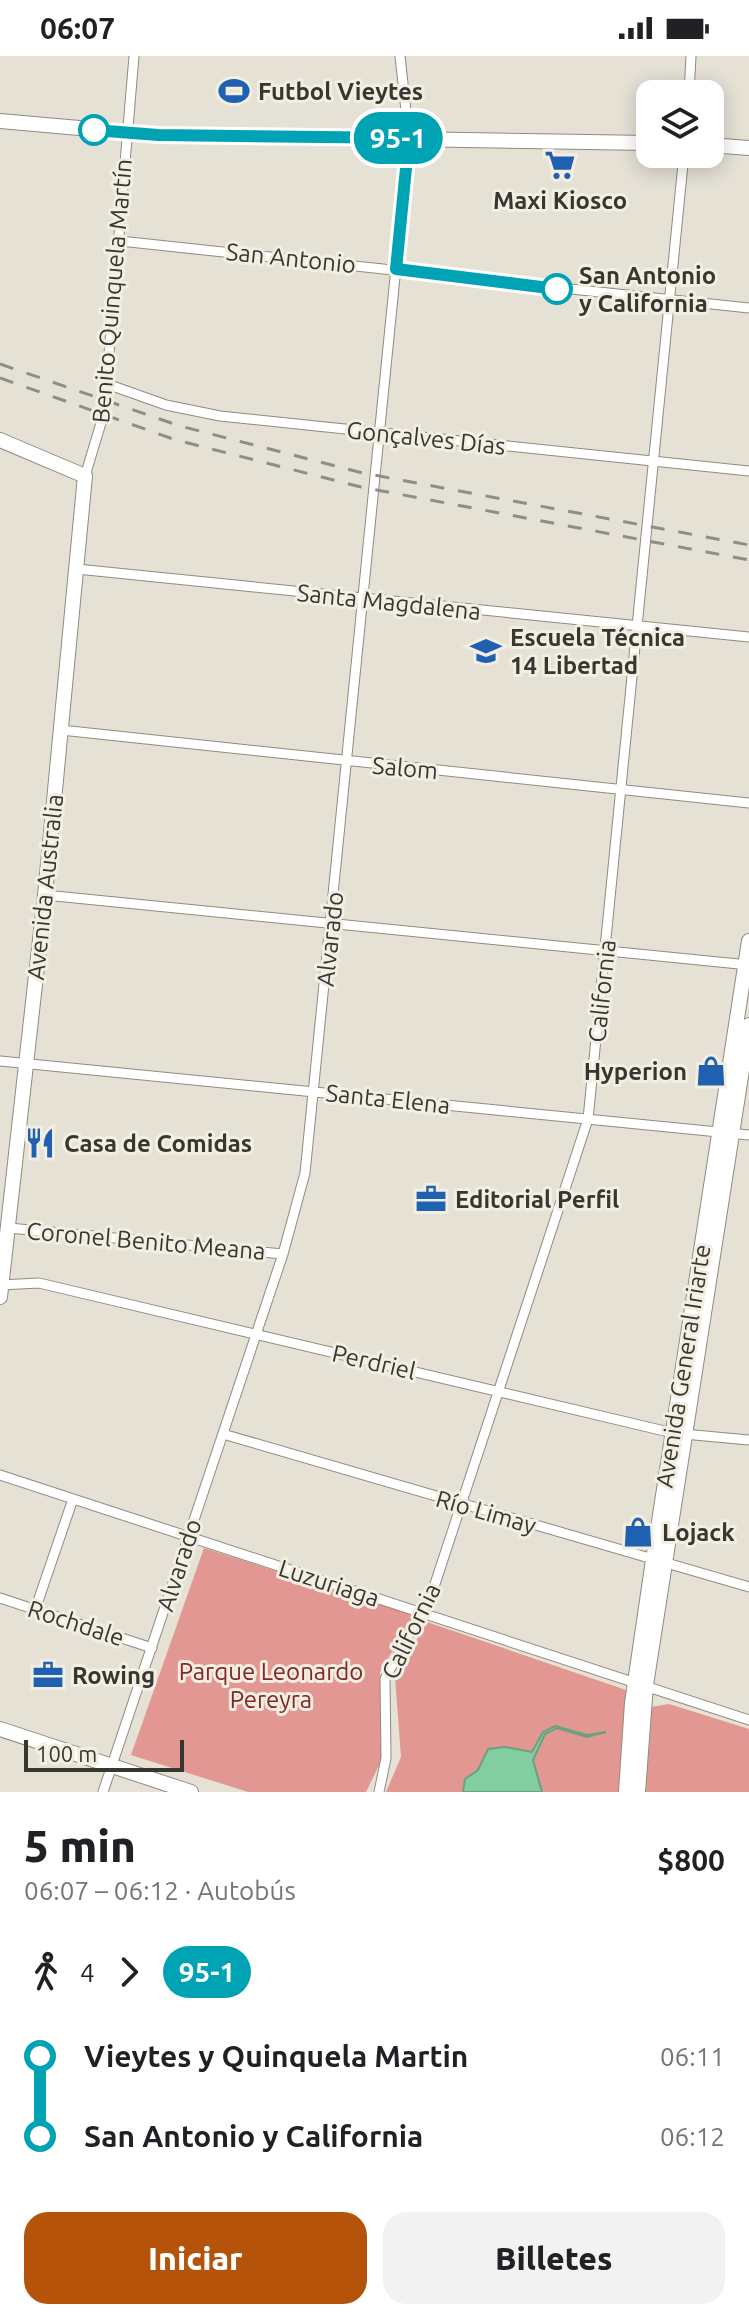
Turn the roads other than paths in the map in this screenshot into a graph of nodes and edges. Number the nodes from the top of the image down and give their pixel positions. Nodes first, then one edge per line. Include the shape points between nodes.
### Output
1 (134, 56) edge
2 (400, 56) edge
3 (691, 56) edge
4 (690, 80) edge
5 (0, 121) edge
6 (126, 133) junction
7 (409, 138) junction
8 (636, 143) edge
9 (724, 146) edge
10 (749, 148) edge
11 (682, 168) edge
12 (120, 241) junction
13 (396, 269) junction
14 (667, 300) junction
15 (749, 308) edge
16 (107, 384) junction
17 (381, 433) junction
18 (0, 440) edge
19 (651, 462) junction
20 (749, 471) edge
21 (85, 476) junction
22 (77, 569) junction
23 (364, 600) junction
24 (640, 627) junction
25 (749, 637) edge
26 (61, 730) junction
27 (347, 762) junction
28 (622, 788) junction
29 (749, 803) edge
30 (45, 895) junction
31 (332, 924) junction
32 (749, 941) edge
33 (607, 952) junction
34 (747, 965) edge
35 (749, 1025) edge
36 (0, 1061) edge
37 (27, 1063) junction
38 (314, 1092) junction
39 (588, 1119) junction
40 (726, 1133) junction
41 (749, 1135) edge
42 (8, 1170) edge
43 (9, 1228) junction
44 (283, 1254) junction
45 (1, 1289) edge
46 (256, 1335) junction
47 (499, 1391) junction
48 (223, 1434) junction
49 (679, 1434) junction
50 (749, 1440) edge
51 (0, 1475) edge
52 (73, 1499) junction
53 (462, 1505) junction
54 (189, 1537) junction
55 (659, 1562) junction
56 (749, 1587) edge
57 (0, 1598) edge
58 (35, 1610) junction
59 (423, 1613) junction
60 (152, 1648) junction
61 (641, 1683) junction
62 (749, 1720) edge
63 (0, 1729) edge
64 (112, 1766) junction
65 (103, 1792) edge
66 (191, 1792) edge
67 (379, 1792) edge
68 (626, 1792) edge
69 (638, 1792) edge

1 - 6 street, Benito Quinquela Martín
2 - 7 street, Alvarado
3 - 4 street
5 - 6 main road
6 - 7 main road
6 - 12 street, Benito Quinquela Martín
7 - 8 main road
7 - 13 street, Alvarado
9 - 10 main road
11 - 14 street, California
12 - 13 street, San Antonio
12 - 16 street, Benito Quinquela Martín
13 - 14 street, San Antonio
13 - 17 street, Alvarado
14 - 15 street, San Antonio
14 - 19 street, California
16 - 17 street, Gonçalves Días via 193,411
16 - 21 street, Benito Quinquela Martín via 100,433
17 - 19 street, Gonçalves Días
17 - 23 street, Alvarado
18 - 21 main road
19 - 20 street, Gonçalves Días
19 - 24 street, California
21 - 22 main road, Avenida Australia
22 - 23 street, Santa Magdalena
22 - 26 main road, Avenida Australia
23 - 24 street, Santa Magdalena
23 - 27 street, Alvarado
24 - 25 street, Santa Magdalena
24 - 28 street, California
26 - 27 street, Salom
26 - 30 main road, Avenida Australia
27 - 28 street, Salom
27 - 31 street, Alvarado
28 - 29 street, Salom
28 - 33 street, California
30 - 31 street
30 - 37 main road, Avenida Australia
31 - 33 street
31 - 38 street, Alvarado
32 - 34 main road, Avenida General Iriarte
33 - 34 street
33 - 39 street, California
34 - 40 main road, Avenida General Iriarte
35 - 40 main road, Avenida General Iriarte
36 - 37 street, Santa Elena
37 - 38 street, Santa Elena
37 - 42 main road, Avenida Australia
38 - 39 street, Santa Elena
38 - 44 street, Alvarado via 305,1173
39 - 40 street, Santa Elena
39 - 47 street, California
40 - 41 street, Santa Elena
40 - 49 main road, Avenida General Iriarte
42 - 43 main road, Avenida Australia
43 - 44 street, Coronel Benito Meana
43 - 45 main road, Avenida Australia
44 - 46 street, Alvarado
45 - 46 street, Perdriel via 39,1283
46 - 47 street, Perdriel
46 - 48 street, Alvarado
47 - 49 street, Perdriel
47 - 53 street, California
48 - 53 street, Río Limay
48 - 54 street, Alvarado
49 - 50 street, Perdriel
49 - 55 main road, Avenida General Iriarte
51 - 52 street, Luzuriaga
52 - 54 street, Luzuriaga
52 - 58 street
53 - 55 street, Río Limay
53 - 59 street, California
54 - 59 street, Luzuriaga
54 - 60 street, Alvarado
55 - 56 street, Río Limay
55 - 61 main road, Avenida General Iriarte
57 - 58 street, Rochdale
58 - 60 street, Rochdale
59 - 61 street, Luzuriaga
59 - 67 street, California via 385,1679 386,1758
60 - 64 street, Alvarado
61 - 62 street, Luzuriaga
61 - 68 main road, Avenida General Iriarte
61 - 69 main road, Avenida General Iriarte
63 - 64 main road
64 - 65 street, Alvarado
64 - 66 main road

